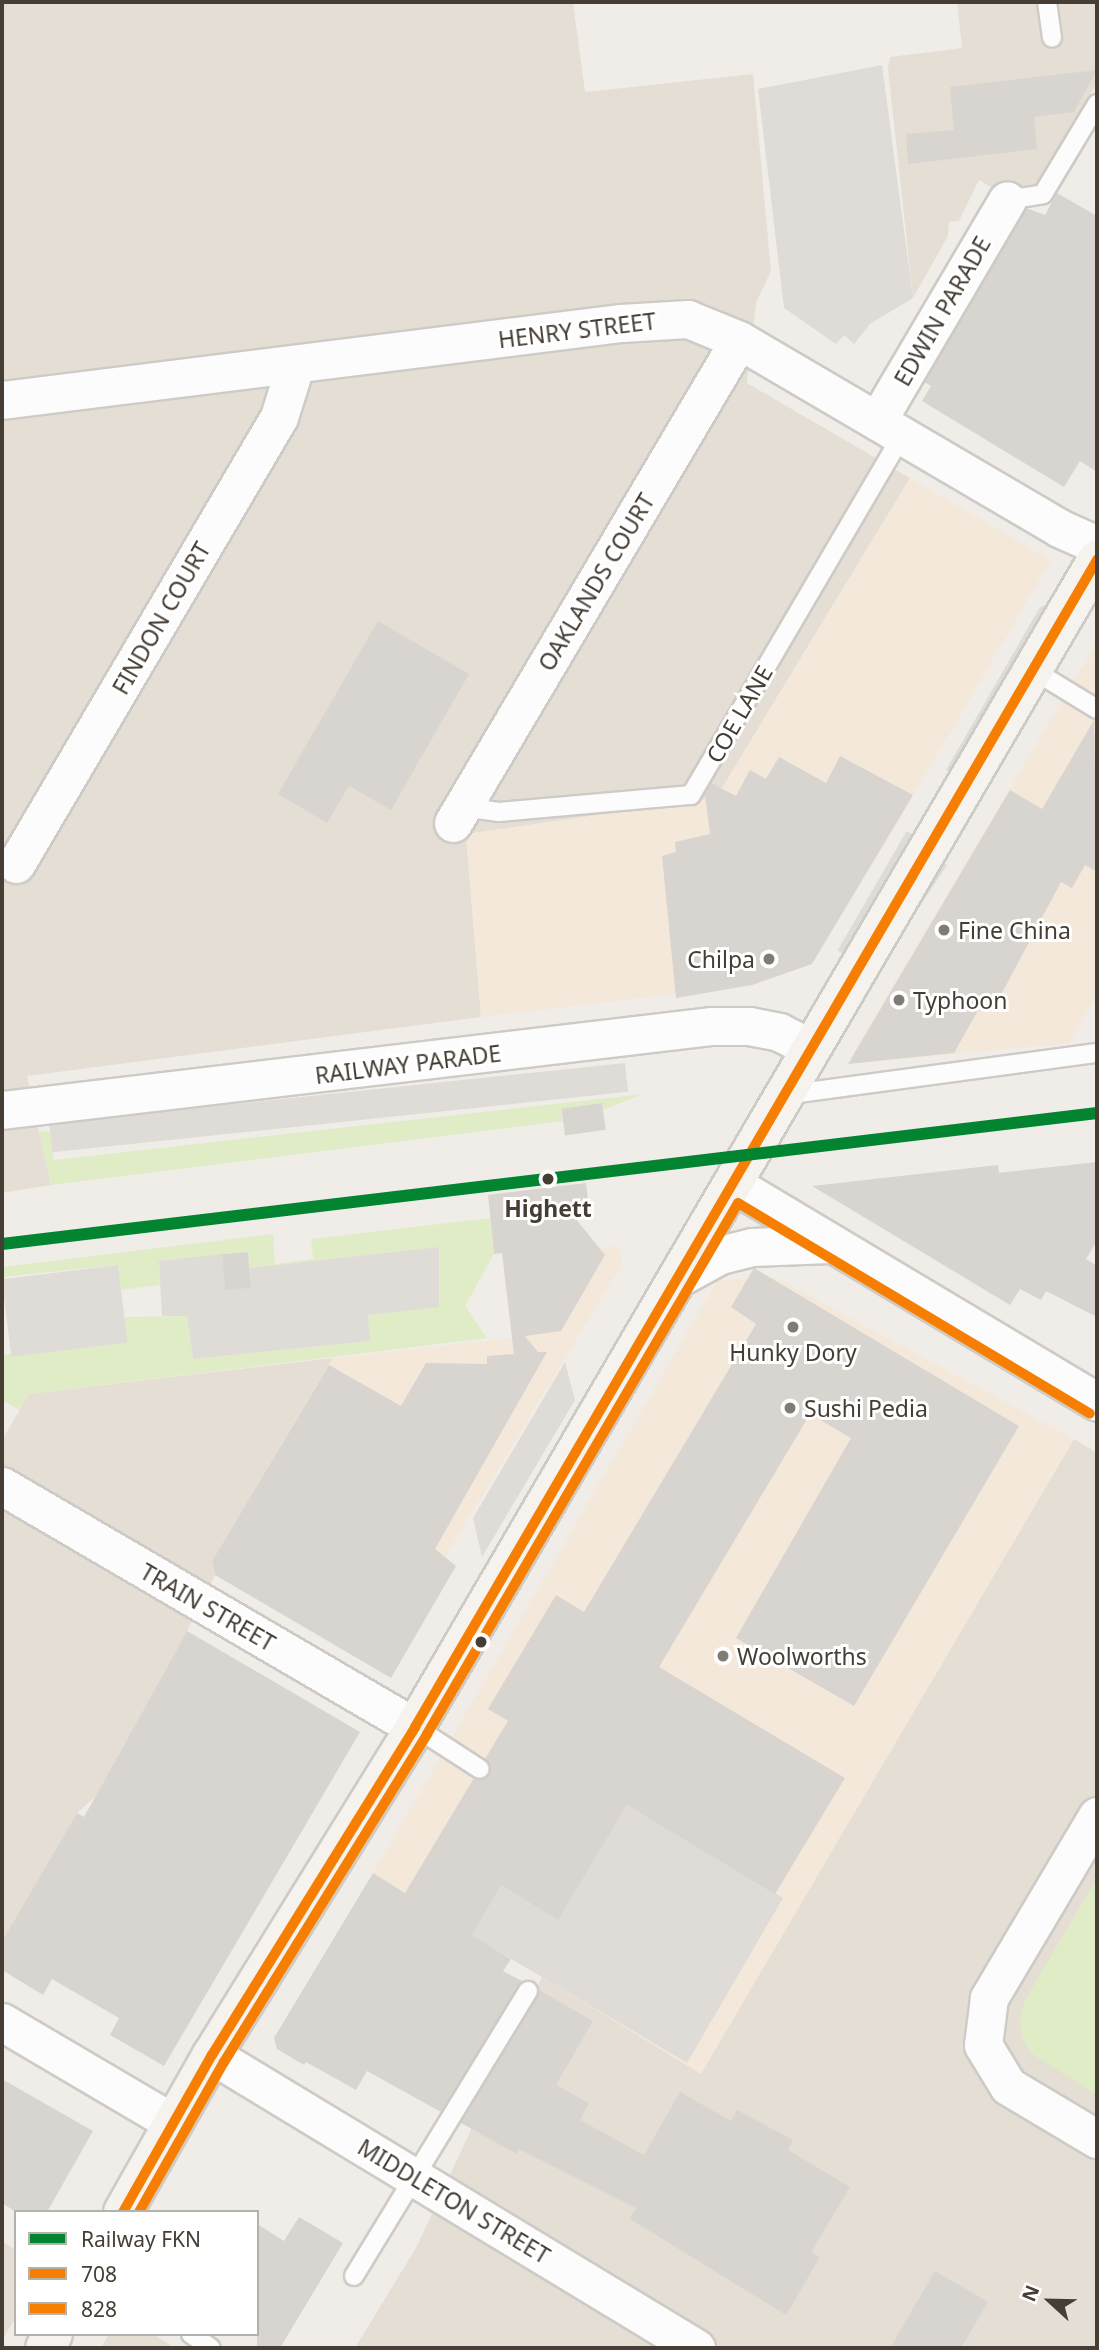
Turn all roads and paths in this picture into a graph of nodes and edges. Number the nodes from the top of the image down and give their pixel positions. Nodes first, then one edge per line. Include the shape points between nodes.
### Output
1 (1047, 2) edge
2 (1052, 38) dead end
3 (1097, 104) edge
4 (1007, 200) joint
5 (739, 340) junction
6 (295, 366) junction
7 (2, 400) edge
8 (889, 428) junction
9 (1097, 545) edge
10 (1097, 560) edge
11 (1033, 670) junction
12 (1097, 709) edge
13 (458, 815) joint
14 (16, 864) dead end
15 (811, 1048) junction
16 (1097, 1053) edge
17 (784, 1095) junction
18 (2, 1110) edge
19 (733, 1184) junction
20 (830, 1244) junction
21 (676, 1279) junction
22 (1097, 1402) edge
23 (2, 1486) edge
24 (415, 1727) junction
25 (480, 1769) dead end
26 (1097, 1816) edge
27 (528, 1991) dead end
28 (2, 2022) edge
29 (212, 2055) junction
30 (172, 2122) junction
31 (1097, 2139) edge
32 (414, 2177) junction
33 (123, 2210) edge
34 (354, 2276) dead end
35 (194, 2336) edge
36 (212, 2348) edge
37 (696, 2348) edge

1 - 2 lane
3 - 4 lane via 1043,194
4 - 8 street, EDWIN PARADE
5 - 6 street, HENRY STREET via 702,322 659,319
5 - 8 street, HENRY STREET
5 - 13 street, OAKLANDS COURT
6 - 7 street, HENRY STREET
6 - 14 street, FINDON COURT via 279,417
8 - 9 street, HENRY STREET via 1059,528
8 - 13 lane, COE LANE via 691,795
10 - 11 street
11 - 12 lane
11 - 15 street
15 - 17 street
15 - 18 street, RAILWAY PARADE via 779,1032 712,1026
16 - 17 lane
17 - 19 street
19 - 20 street
19 - 21 street
20 - 21 street via 752,1247 720,1255
20 - 22 street
21 - 24 street
23 - 24 street, TRAIN STREET
24 - 25 lane
24 - 29 street
26 - 31 street via 989,1998 983,2045 1008,2086
27 - 32 lane
28 - 30 street
29 - 30 street
29 - 32 street, MIDDLETON STREET
30 - 33 street
32 - 34 lane
32 - 37 street, MIDDLETON STREET
35 - 36 lane

